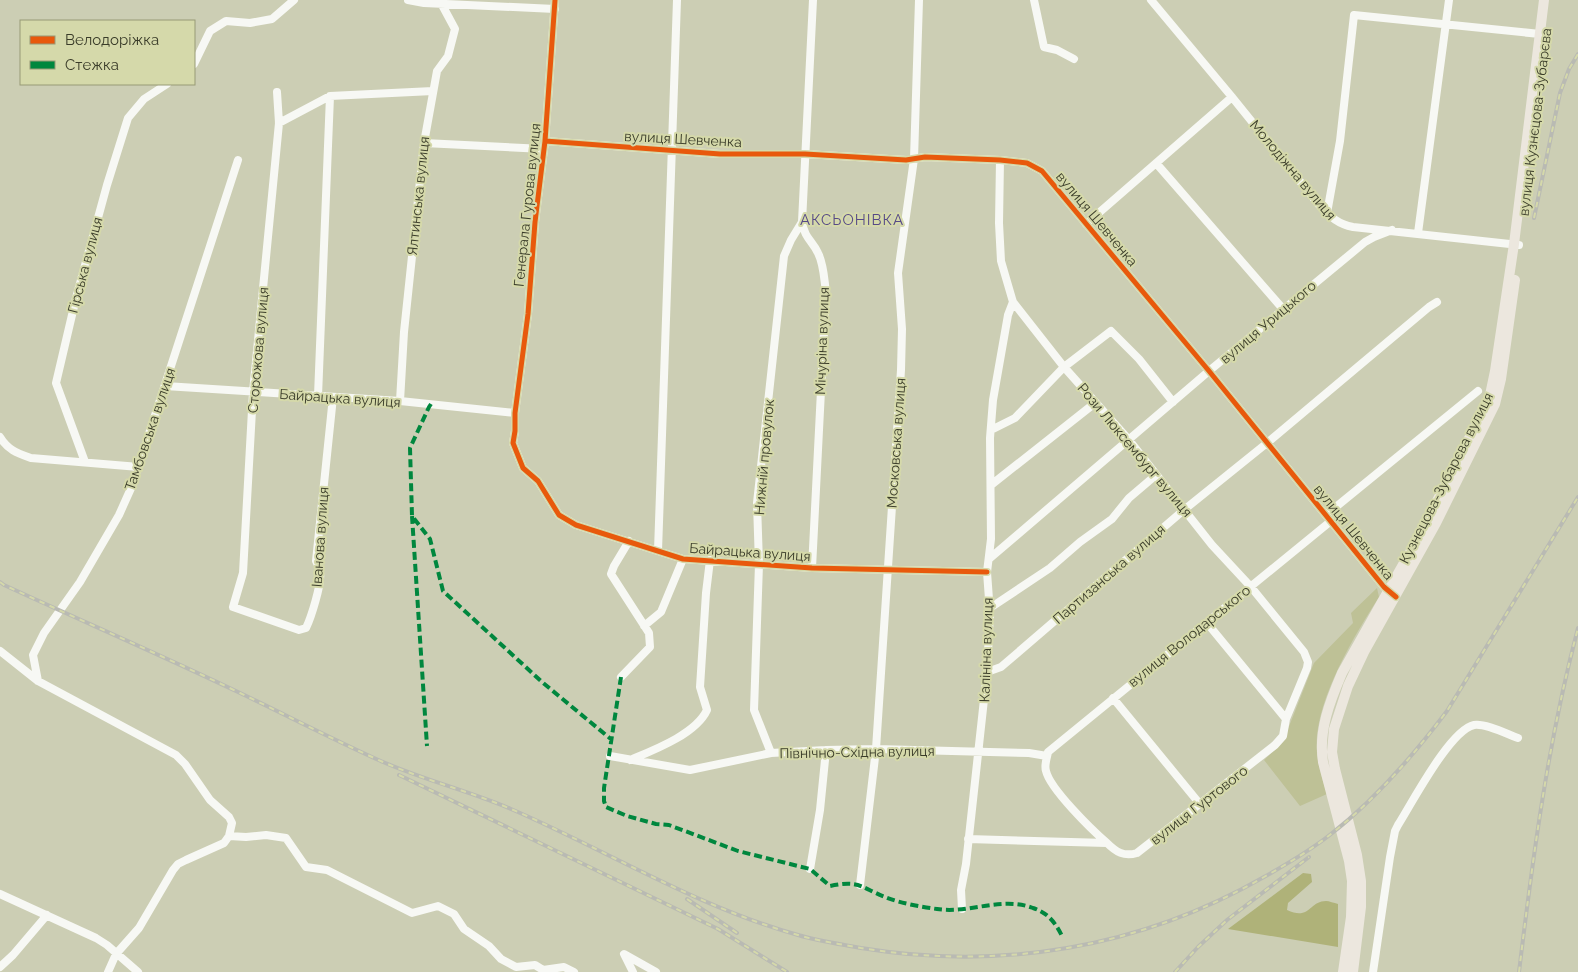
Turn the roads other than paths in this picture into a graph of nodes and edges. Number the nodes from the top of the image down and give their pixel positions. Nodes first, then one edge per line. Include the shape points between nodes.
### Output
1 (294, 0) edge
2 (408, 0) edge
3 (555, 0) edge
4 (677, 0) edge
5 (813, 0) edge
6 (919, 0) edge
7 (1034, 0) edge
8 (1150, 0) edge
9 (1449, 0) edge
10 (1544, 0) edge
11 (1550, 0) edge
12 (441, 2) edge
13 (555, 9) junction
14 (1446, 24) junction
15 (1540, 34) junction
16 (1074, 59) dead end
17 (195, 62) edge
18 (165, 85) edge
19 (433, 91) junction
20 (277, 92) dead end
21 (330, 96) junction
22 (1232, 97) junction
23 (279, 123) junction
24 (424, 143) junction
25 (544, 145) junction
26 (671, 150) junction
27 (805, 154) junction
28 (914, 159) junction
29 (238, 160) dead end
30 (1000, 160) junction
31 (1156, 163) junction
32 (1327, 213) junction
33 (802, 222) junction
34 (1086, 224) junction
35 (1392, 230) junction
36 (1418, 233) junction
37 (1516, 244) junction
38 (1013, 302) junction
39 (1437, 302) dead end
40 (1283, 309) junction
41 (1064, 368) junction
42 (1209, 372) junction
43 (165, 386) junction
44 (1478, 390) dead end
45 (253, 392) junction
46 (318, 396) junction
47 (333, 397) junction
48 (400, 401) junction
49 (1173, 402) junction
50 (1095, 403) junction
51 (515, 412) junction
52 (991, 430) junction
53 (0, 437) edge
54 (1128, 440) junction
55 (1268, 443) junction
56 (85, 462) junction
57 (139, 467) junction
58 (1156, 475) junction
59 (538, 481) joint
60 (990, 485) junction
61 (1185, 509) junction
62 (1329, 518) junction
63 (629, 541) junction
64 (658, 551) junction
65 (683, 559) junction
66 (989, 559) junction
67 (710, 560) junction
68 (759, 564) junction
69 (812, 568) junction
70 (887, 570) junction
71 (987, 572) junction
72 (1250, 587) junction
73 (1392, 594) junction
74 (233, 607) joint
75 (990, 608) junction
76 (1207, 623) junction
77 (644, 626) junction
78 (0, 651) edge
79 (987, 672) junction
80 (621, 677) dead end
81 (38, 681) junction
82 (1113, 698) junction
83 (1286, 719) junction
84 (1518, 738) dead end
85 (876, 749) junction
86 (826, 750) junction
87 (771, 753) junction
88 (978, 753) junction
89 (1048, 754) junction
90 (610, 756) dead end
91 (629, 760) junction
92 (1200, 804) junction
93 (229, 836) junction
94 (968, 839) junction
95 (1107, 843) junction
96 (1353, 858) junction
97 (810, 869) dead end
98 (860, 885) dead end
99 (0, 894) edge
100 (962, 909) dead end
101 (48, 915) junction
102 (116, 954) junction
103 (0, 967) edge
104 (108, 972) edge
105 (138, 972) edge
106 (574, 972) edge
107 (633, 972) edge
108 (656, 972) edge
109 (1343, 972) edge
110 (1353, 972) edge
111 (1373, 972) edge

1 - 17 street via 272,19 250,23 226,21 210,31
2 - 12 street
3 - 13 street, Генерала Гурова вулиця
4 - 26 street
5 - 27 street, Мічуріна вулиця
6 - 28 street, Московська вулиця
7 - 16 street via 1044,46
8 - 22 street, Молодіжна вулиця
9 - 14 street
10 - 15 main road, вулиця Кузнєцова-Зубарєва
11 - 37 main road, вулиця Кузнєцова-Зубарєва
12 - 13 street
12 - 19 street, Ялтинська вулиця via 455,29 448,56 437,71
13 - 25 street, Генерала Гурова вулиця
14 - 15 street
14 - 32 street via 1354,15 1340,141
14 - 36 street
15 - 37 main road, вулиця Кузнєцова-Зубарєва
18 - 56 street, Гірська вулиця via 144,99 128,118 78,288 56,383
19 - 21 street
19 - 24 street, Ялтинська вулиця
20 - 23 street, Сторожова вулиця
21 - 23 street
21 - 46 street
22 - 31 street
22 - 32 street, Молодіжна вулиця
23 - 45 street, Сторожова вулиця
24 - 25 street, вулиця Шевченка
24 - 48 street, Ялтинська вулиця
25 - 26 street, вулиця Шевченка
25 - 51 street, Генерала Гурова вулиця
26 - 27 street, вулиця Шевченка via 720,154
26 - 64 street
27 - 28 street, вулиця Шевченка
27 - 33 street, Мічуріна вулиця
28 - 30 street, вулиця Шевченка
28 - 70 street, Московська вулиця via 898,273 901,370
29 - 43 street, Тамбовська вулиця
30 - 34 street, вулиця Шевченка via 1036,166
30 - 38 street, Рози Люксембург вулиця via 1001,261
31 - 34 street
31 - 40 street
32 - 35 street, Молодіжна вулиця via 1346,226
33 - 68 street, Нижній провулок via 784,256 757,503
33 - 69 street, Мічуріна вулиця via 807,239 818,252 826,292
34 - 42 street, вулиця Шевченка
35 - 36 street, Молодіжна вулиця
35 - 40 street, вулиця Урицького via 1365,242
36 - 37 street, Молодіжна вулиця
37 - 73 main road, Кузнецова-Зубарєва вулиця via 1488,400
38 - 41 street, Рози Люксембург вулиця
38 - 52 street, Калініна вулиця via 999,365
39 - 55 street, Партизанська вулиця
40 - 42 street, вулиця Урицького
41 - 49 street via 1111,331 1139,359
41 - 50 street, Рози Люксембург вулиця
41 - 52 street via 1015,418
42 - 49 street, вулиця Урицького
42 - 55 street, вулиця Шевченка
43 - 45 street, Байрацька вулиця
43 - 57 street, Тамбовська вулиця
44 - 62 street, вулиця Володарського
45 - 46 street, Байрацька вулиця
45 - 74 street, Сторожова вулиця via 243,573
46 - 47 street, Байрацька вулиця
47 - 48 street, Байрацька вулиця
47 - 74 street, Іванова вулиця via 316,561 319,583 310,620 306,628 300,630
48 - 51 street, Байрацька вулиця
49 - 54 street, вулиця Урицького
50 - 54 street, Рози Люксембург вулиця
50 - 60 street
51 - 59 street, Генерала Гурова вулиця via 513,443 516,454 523,468
52 - 60 street, Калініна вулиця
53 - 56 street via 16,453 31,458
54 - 58 street, Рози Люксембург вулиця
54 - 66 street, вулиця Урицького
55 - 61 street, Партизанська вулиця
55 - 62 street, вулиця Шевченка
56 - 57 street
57 - 81 street, Тамбовська вулиця via 119,515 36,648 33,655
58 - 61 street, Рози Люксембург вулиця
58 - 75 street via 1129,498 1112,519 1050,568
59 - 63 street, Байрацька вулиця via 560,515 576,526
60 - 66 street, Калініна вулиця
61 - 72 street, Рози Люксембург вулиця
61 - 79 street, Партизанська вулиця via 1001,667
62 - 72 street, вулиця Володарського
62 - 73 street, вулиця Шевченка
63 - 64 street, Байрацька вулиця
63 - 77 street via 611,574
64 - 65 street, Байрацька вулиця
65 - 67 street, Байрацька вулиця
65 - 77 street via 661,612
66 - 71 street, Калініна вулиця
67 - 68 street, Байрацька вулиця
67 - 91 street via 700,687 707,710 703,720 658,749
68 - 69 street, Байрацька вулиця
68 - 87 street, Нижній провулок via 754,710
69 - 70 street, Байрацька вулиця
70 - 71 street, Байрацька вулиця
70 - 85 street, Московська вулиця
71 - 75 street, Калініна вулиця
72 - 76 street, вулиця Володарського
72 - 83 street, Рози Люксембург вулиця via 1304,652 1308,662
73 - 96 main road, Кузнецова-Зубарєва вулиця via 1373,616 1342,673 1323,730 1322,752 1334,784
75 - 79 street, Калініна вулиця
76 - 82 street, вулиця Володарського
76 - 83 street
77 - 80 street via 650,633 650,647
78 - 81 street
79 - 88 street, Калініна вулиця
81 - 93 street via 176,755 210,800 229,817 232,823
82 - 89 street, вулиця Володарського
82 - 92 street
83 - 92 street, вулиця Гуртового via 1279,741
84 - 111 street via 1482,725 1463,731 1450,743 1398,825 1390,857
85 - 86 street, Північно-Східна вулиця
85 - 88 street, Північно-Східна вулиця
85 - 98 street, Московська вулиця
86 - 87 street, Північно-Східна вулиця
86 - 97 street
87 - 91 street, Північно-Східна вулиця via 690,770
88 - 89 street, Північно-Східна вулиця
88 - 94 street, Калініна вулиця
89 - 95 street via 1046,772 1056,788
90 - 91 street, Північно-Східна вулиця
92 - 95 street, вулиця Гуртового via 1137,853 1125,855
93 - 102 street via 218,847 178,864 139,928
93 - 106 street via 286,838 306,867 327,870 412,913 438,906 454,914 464,929 516,967 535,965 543,970 564,967
94 - 95 street, вулиця Гуртового
94 - 100 street, Калініна вулиця via 961,890
96 - 109 main road via 1352,903
96 - 110 main road via 1362,893
99 - 101 street
101 - 102 street via 96,938
101 - 103 street
102 - 104 street
102 - 105 street
107 - 108 street via 624,954

